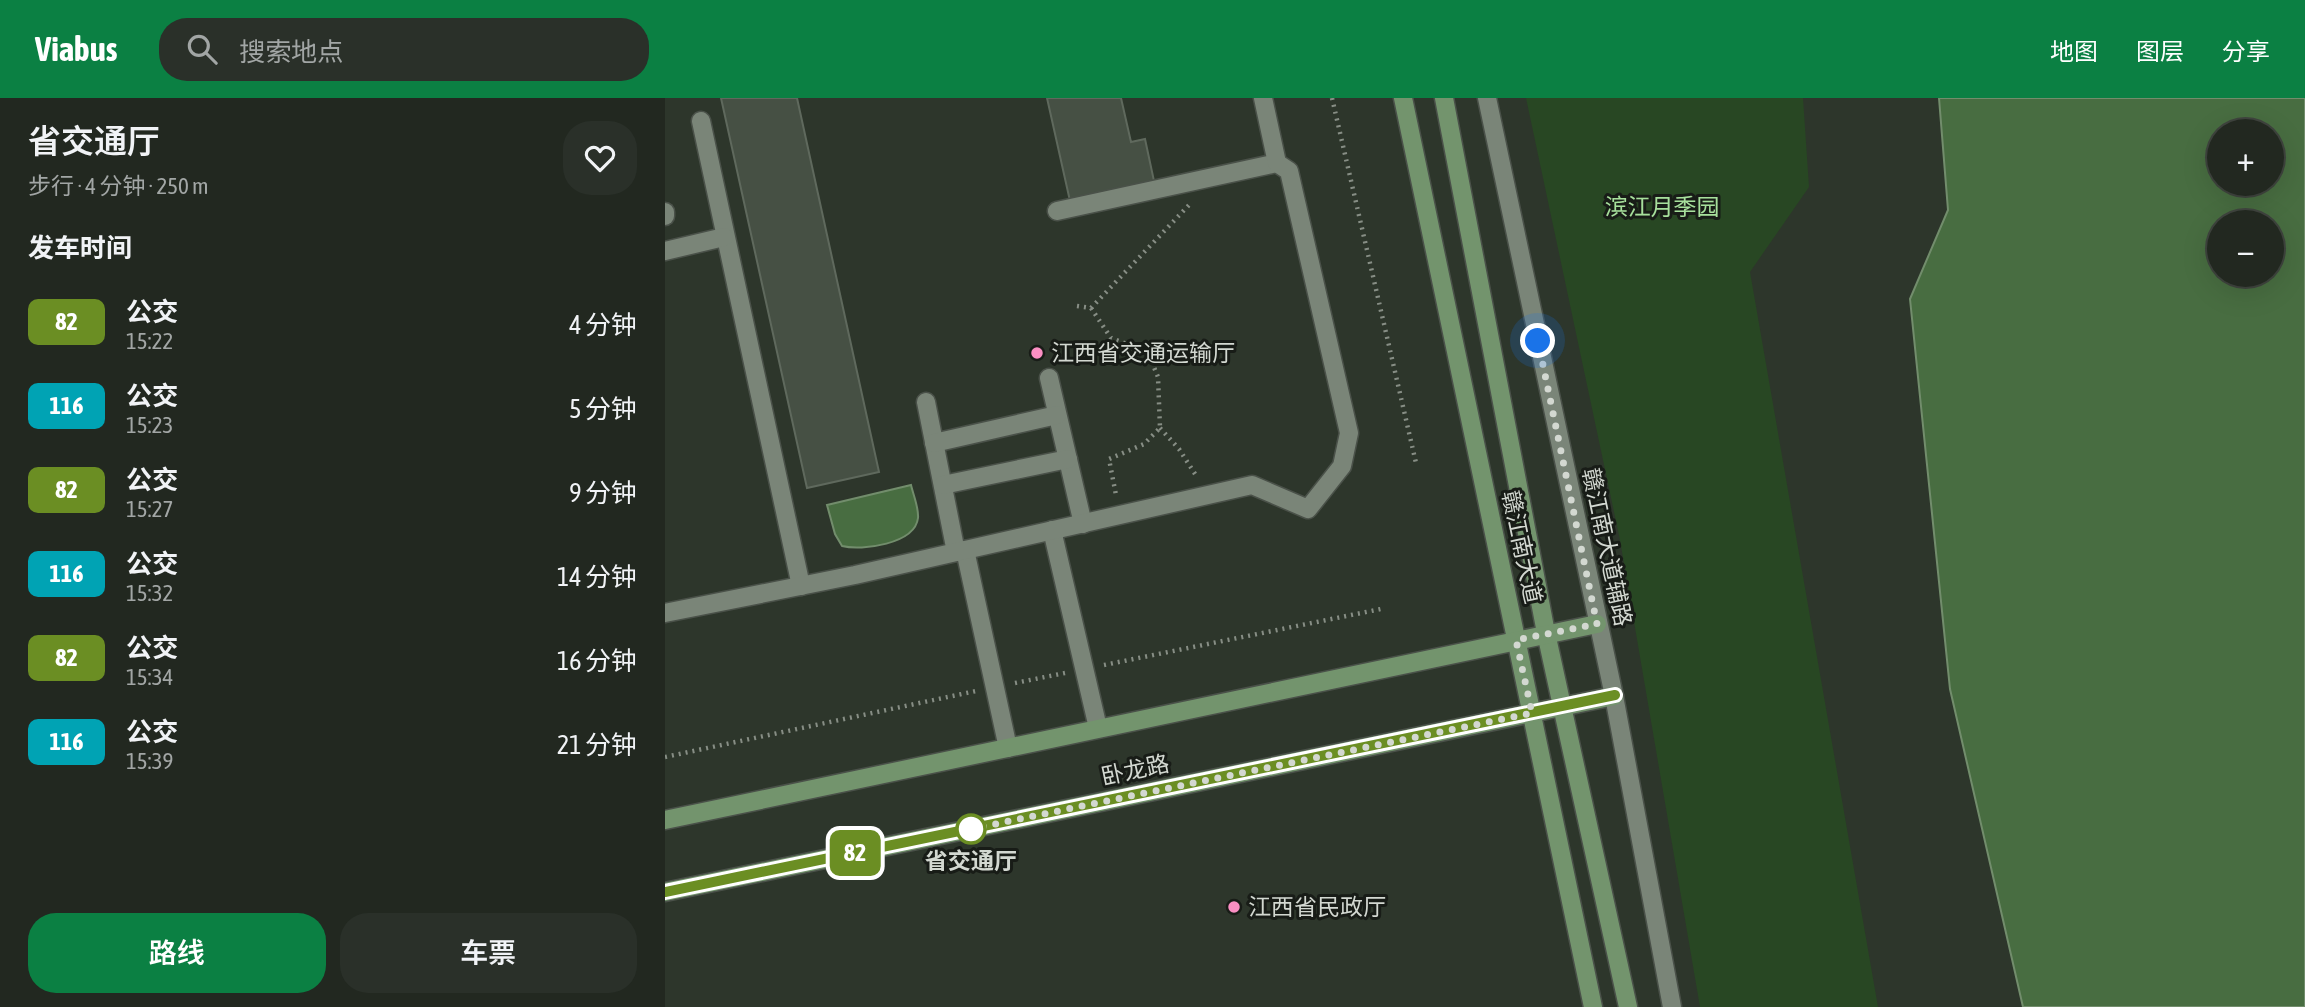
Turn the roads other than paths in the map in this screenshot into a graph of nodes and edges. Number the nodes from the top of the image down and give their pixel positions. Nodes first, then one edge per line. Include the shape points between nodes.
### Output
1 (1263, 98) edge
2 (1403, 98) edge
3 (1444, 98) edge
4 (1487, 98) edge
5 (701, 121) dead end
6 (1277, 163) junction
7 (1057, 211) dead end
8 (724, 237) junction
9 (665, 251) edge
10 (1049, 378) dead end
11 (926, 402) dead end
12 (1057, 415) junction
13 (934, 443) junction
14 (1068, 459) junction
15 (943, 485) junction
16 (1083, 523) junction
17 (1052, 530) junction
18 (961, 551) junction
19 (801, 586) junction
20 (665, 613) edge
21 (1597, 624) junction
22 (1546, 634) junction
23 (1516, 640) junction
24 (1615, 695) junction
25 (1562, 706) junction
26 (1532, 713) junction
27 (1098, 728) junction
28 (1008, 748) junction
29 (665, 820) edge
30 (665, 892) edge
31 (1593, 1007) edge
32 (1628, 1007) edge
33 (1672, 1007) edge

1 - 6 street
2 - 23 main road, 赣江南大道
3 - 22 main road, 赣江南大道
4 - 21 street, 赣江南大道辅路
5 - 8 street
6 - 7 street
6 - 16 street via 1289,171 1349,433 1342,466 1308,509 1251,485
8 - 9 street
8 - 19 street
10 - 12 street
11 - 13 street
12 - 13 street
12 - 14 street
13 - 15 street
14 - 15 street
14 - 16 street
15 - 18 street
16 - 17 street
17 - 18 street
17 - 27 street
18 - 19 street
18 - 28 street
19 - 20 street
21 - 22 main road
21 - 24 street, 赣江南大道辅路
22 - 23 main road
22 - 25 main road, 赣江南大道
23 - 26 main road, 赣江南大道
23 - 27 main road
24 - 25 main road, 卧龙路
24 - 33 street, 赣江南大道辅路
25 - 26 main road, 卧龙路
25 - 32 main road, 赣江南大道
26 - 30 main road, 卧龙路
26 - 31 main road, 赣江南大道
27 - 28 main road
28 - 29 main road

